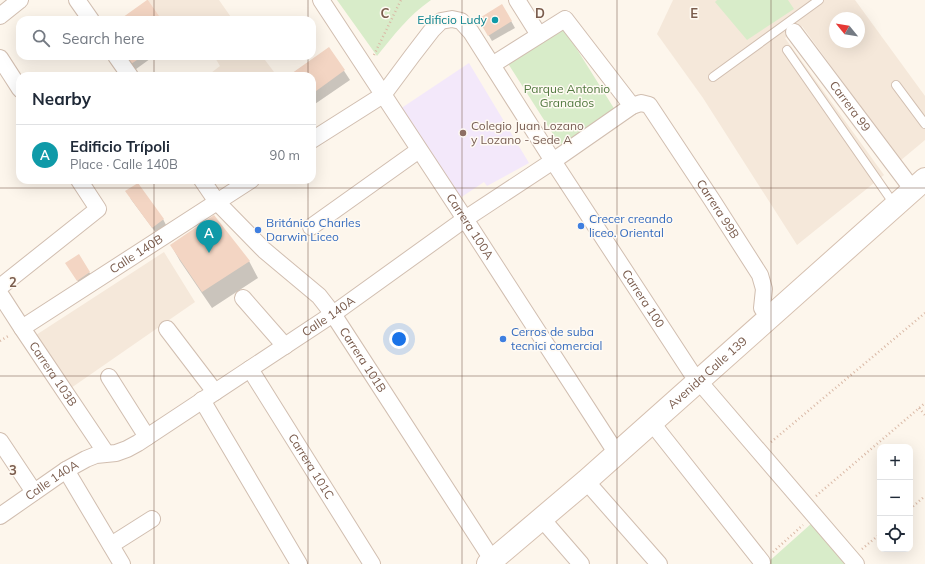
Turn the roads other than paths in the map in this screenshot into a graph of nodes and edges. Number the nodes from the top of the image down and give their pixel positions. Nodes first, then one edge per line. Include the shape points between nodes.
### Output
1 (20, 0) edge
2 (77, 0) edge
3 (321, 0) edge
4 (517, 0) edge
5 (819, 0) edge
6 (1, 12) edge
7 (88, 16) edge
8 (791, 27) junction
9 (539, 35) junction
10 (787, 50) dead end
11 (0, 58) edge
12 (119, 60) edge
13 (492, 65) junction
14 (127, 72) edge
15 (713, 77) dead end
16 (16, 83) edge
17 (896, 85) dead end
18 (383, 94) junction
19 (632, 106) junction
20 (925, 124) edge
21 (316, 137) edge
22 (419, 150) junction
23 (553, 161) junction
24 (82, 184) edge
25 (205, 184) edge
26 (245, 184) edge
27 (919, 184) edge
28 (217, 202) junction
29 (895, 205) junction
30 (465, 218) junction
31 (311, 227) dead end
32 (0, 287) edge
33 (0, 294) edge
34 (243, 298) dead end
35 (333, 314) junction
36 (769, 318) junction
37 (22, 328) junction
38 (167, 329) dead end
39 (285, 346) junction
40 (250, 369) junction
41 (109, 377) dead end
42 (698, 382) junction
43 (209, 396) junction
44 (652, 423) junction
45 (147, 437) junction
46 (0, 441) edge
47 (106, 453) junction
48 (617, 454) junction
49 (66, 470) junction
50 (586, 481) junction
51 (34, 492) junction
52 (0, 516) edge
53 (152, 519) dead end
54 (542, 519) junction
55 (111, 545) junction
56 (854, 561) edge
57 (762, 562) road end
58 (492, 563) edge
59 (122, 564) edge
60 (299, 564) edge
61 (372, 564) edge
62 (581, 564) edge
63 (659, 564) edge

1 - 6 street
2 - 7 street
3 - 18 street, Carrera 100A
4 - 9 street
5 - 8 lane
8 - 15 lane
8 - 27 street, Carrera 99
9 - 13 street
9 - 19 street via 565,19
10 - 29 lane
11 - 16 street
12 - 14 street
13 - 18 street, Carrera 100 via 471,32 461,22 452,19 441,21
13 - 23 street, Carrera 100
17 - 20 lane
18 - 21 street
18 - 22 street, Carrera 100A
19 - 23 street, Calle 140A
19 - 36 street, Carrera 99B via 641,103 649,106 712,200 760,275 764,289 762,308
22 - 30 street, Carrera 100A
22 - 31 street
23 - 30 street, Calle 140A
23 - 42 street, Carrera 100
24 - 32 street via 98,209
25 - 28 street, Carrera 101B
26 - 28 street, Calle 140B
27 - 29 main road, Avenida Calle 139
28 - 35 street, Carrera 101B via 264,250 319,296
28 - 37 street, Calle 140B
29 - 36 main road, Avenida Calle 139
30 - 35 street, Calle 140A
30 - 48 street, Carrera 100A
33 - 37 street, Carrera 103B
34 - 39 street
35 - 39 street, Calle 140A
35 - 58 street, Carrera 101B
36 - 42 main road, Avenida Calle 139
37 - 47 street, Carrera 103B
38 - 43 street
39 - 40 street, Calle 140A
40 - 43 street, Calle 140A
40 - 61 street, Carrera 101C
41 - 45 street
42 - 44 main road, Avenida Calle 139
42 - 56 street, Carrera 100
43 - 45 street, Calle 140A
43 - 60 street
44 - 48 main road, Avenida Calle 139
44 - 57 street
45 - 47 street, Calle 140A via 127,449
46 - 51 street
47 - 49 street, Calle 140A via 86,459
48 - 50 main road, Avenida Calle 139
49 - 51 street, Calle 140A
49 - 55 street
50 - 54 main road, Avenida Calle 139
50 - 63 street
51 - 52 street, Calle 140A
53 - 55 street
54 - 58 main road, Avenida Calle 139
54 - 62 street
55 - 59 street

